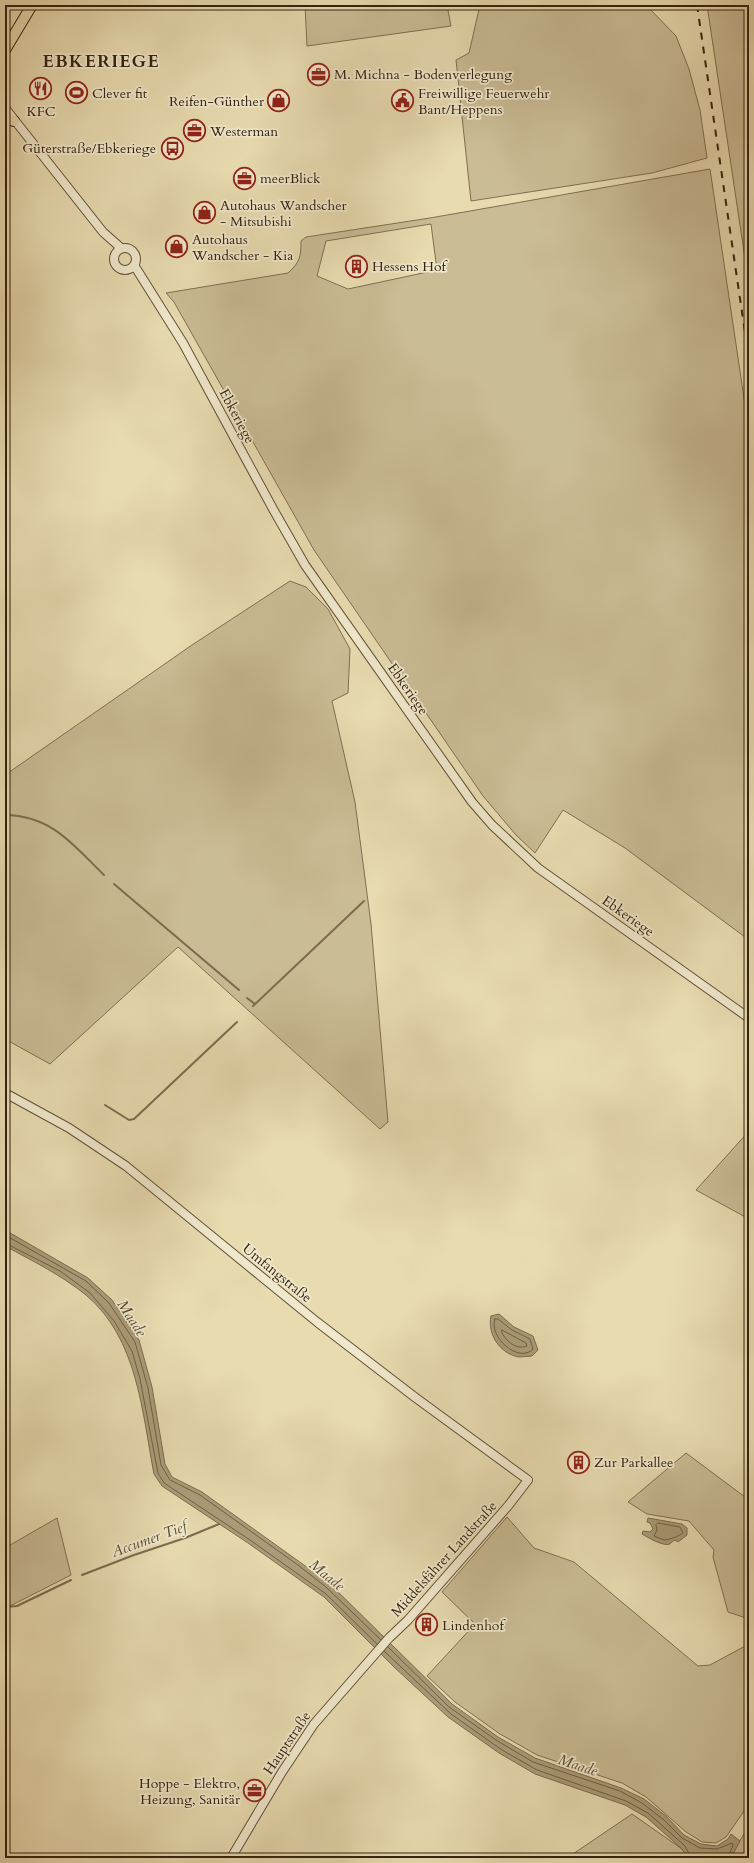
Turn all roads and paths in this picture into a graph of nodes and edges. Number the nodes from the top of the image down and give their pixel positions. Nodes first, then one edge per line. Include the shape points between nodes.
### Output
1 (32, 5) edge
2 (5, 49) edge
3 (5, 108) edge
4 (10, 119) edge
5 (118, 251) junction
6 (131, 267) junction
7 (749, 1018) edge
8 (5, 1093) edge
9 (528, 1480) joint
10 (376, 1654) joint
11 (231, 1858) edge

1 - 2 main road
3 - 4 street
4 - 5 street
5 - 6 street via 114,260 115,265 122,270
5 - 6 street via 128,248 133,251 136,259
6 - 7 street, Ebkeriege via 146,285 183,343 305,565 472,802 492,825 538,868
8 - 9 street, Umfangstraße via 69,1128 126,1166 324,1327
9 - 10 street, Middelsfährer Landstraße via 508,1506
10 - 11 street, Hauptstraße via 314,1724 298,1746

